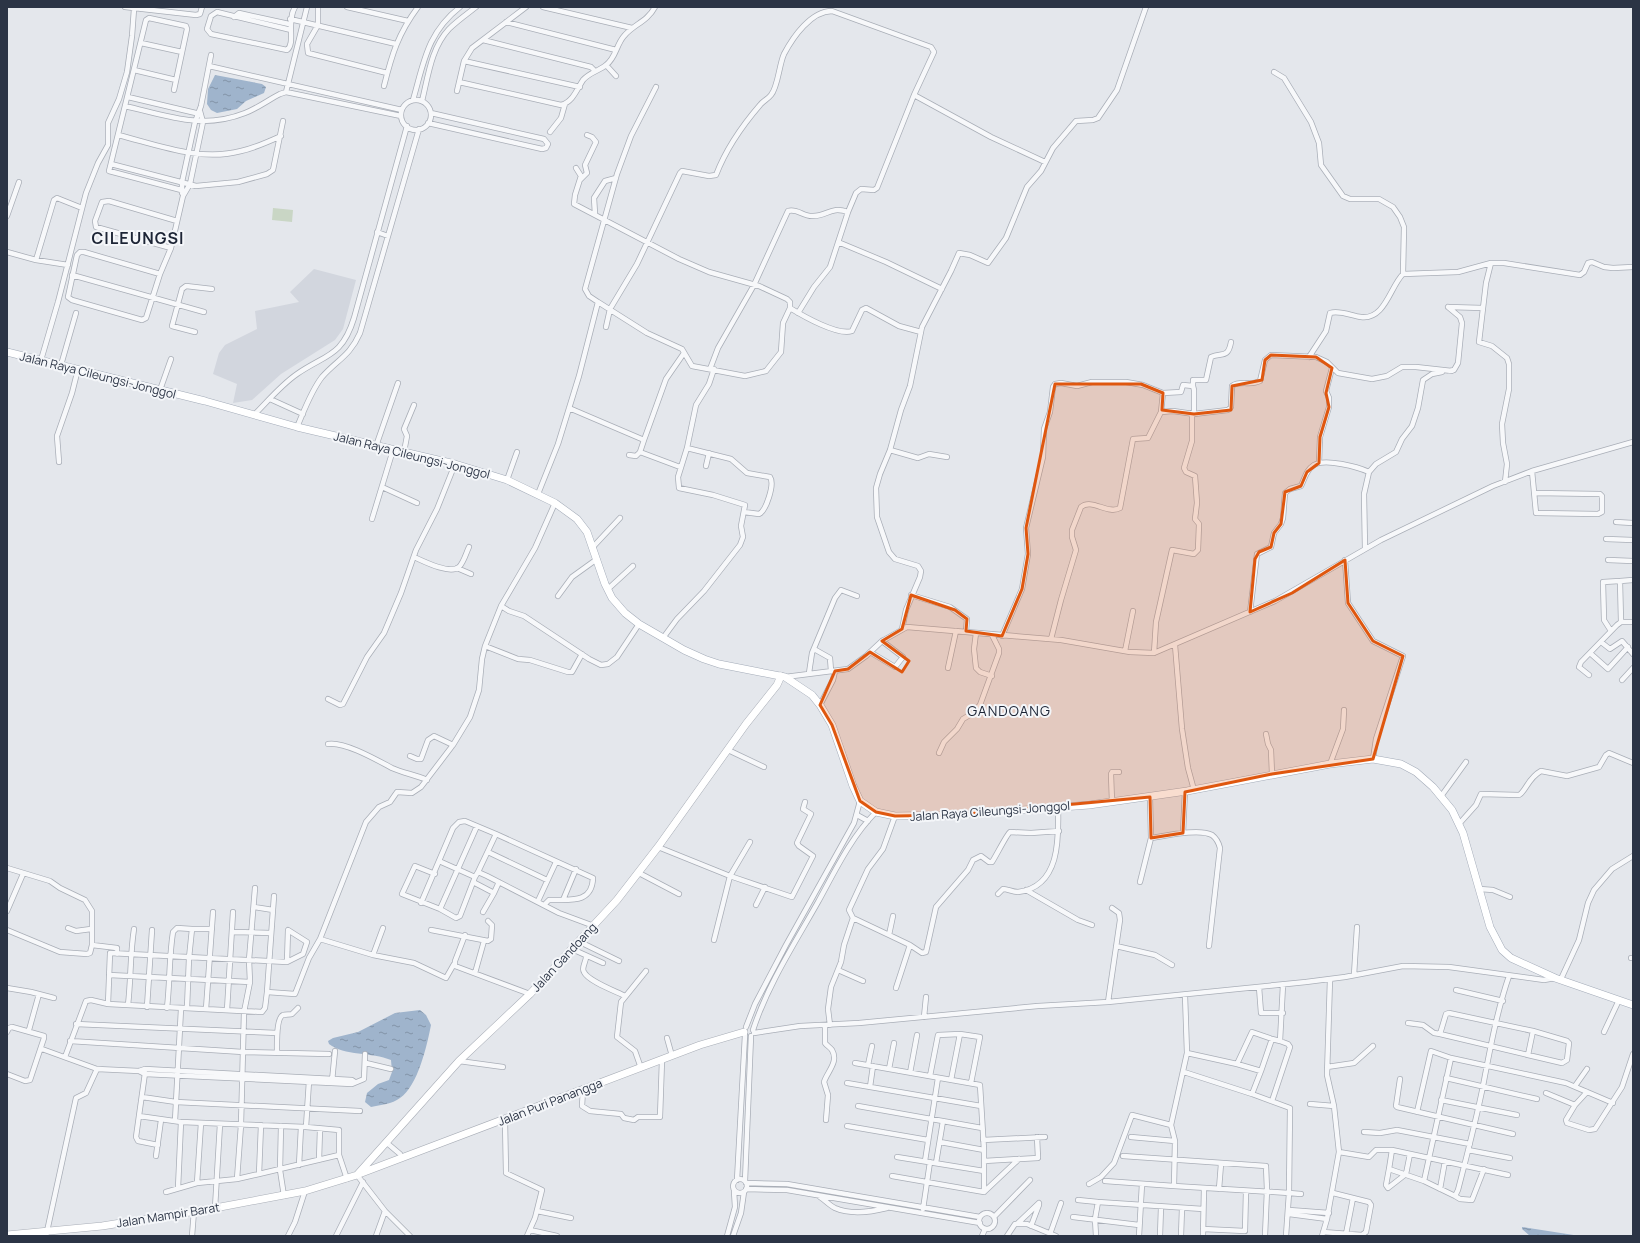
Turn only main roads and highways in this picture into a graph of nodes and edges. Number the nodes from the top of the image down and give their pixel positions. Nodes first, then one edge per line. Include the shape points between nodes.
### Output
1 (7, 352) edge
2 (783, 677) junction
3 (1633, 1005) edge
4 (745, 1031) road end
5 (357, 1175) junction
6 (305, 1191) joint
7 (68, 1233) edge
8 (46, 1234) edge
9 (7, 1235) edge

1 - 2 main road, Jalan Raya Cileungsi-Jonggol via 297,427 455,464 507,480 555,503 577,519 587,532 608,589 625,613 639,624 704,659
2 - 3 main road, Jalan Raya Cileungsi-Jonggol via 812,695 820,705 832,725 860,801 876,812 895,816 957,815 1112,802 1194,790 1330,764 1373,760 1401,764 1416,772 1442,795 1459,824 1490,927 1502,950 1511,958 1558,979
2 - 5 main road, Jalan Gandoang via 639,873 594,926 530,994 459,1061
4 - 5 main road, Jalan Puri Panangga via 712,1041
5 - 6 main road, Jalan Gandoang
6 - 7 main road, Jalan Mampir Barat
7 - 8 main road, Jalan Mampir Barat
8 - 9 main road, Jalan Mampir Barat

